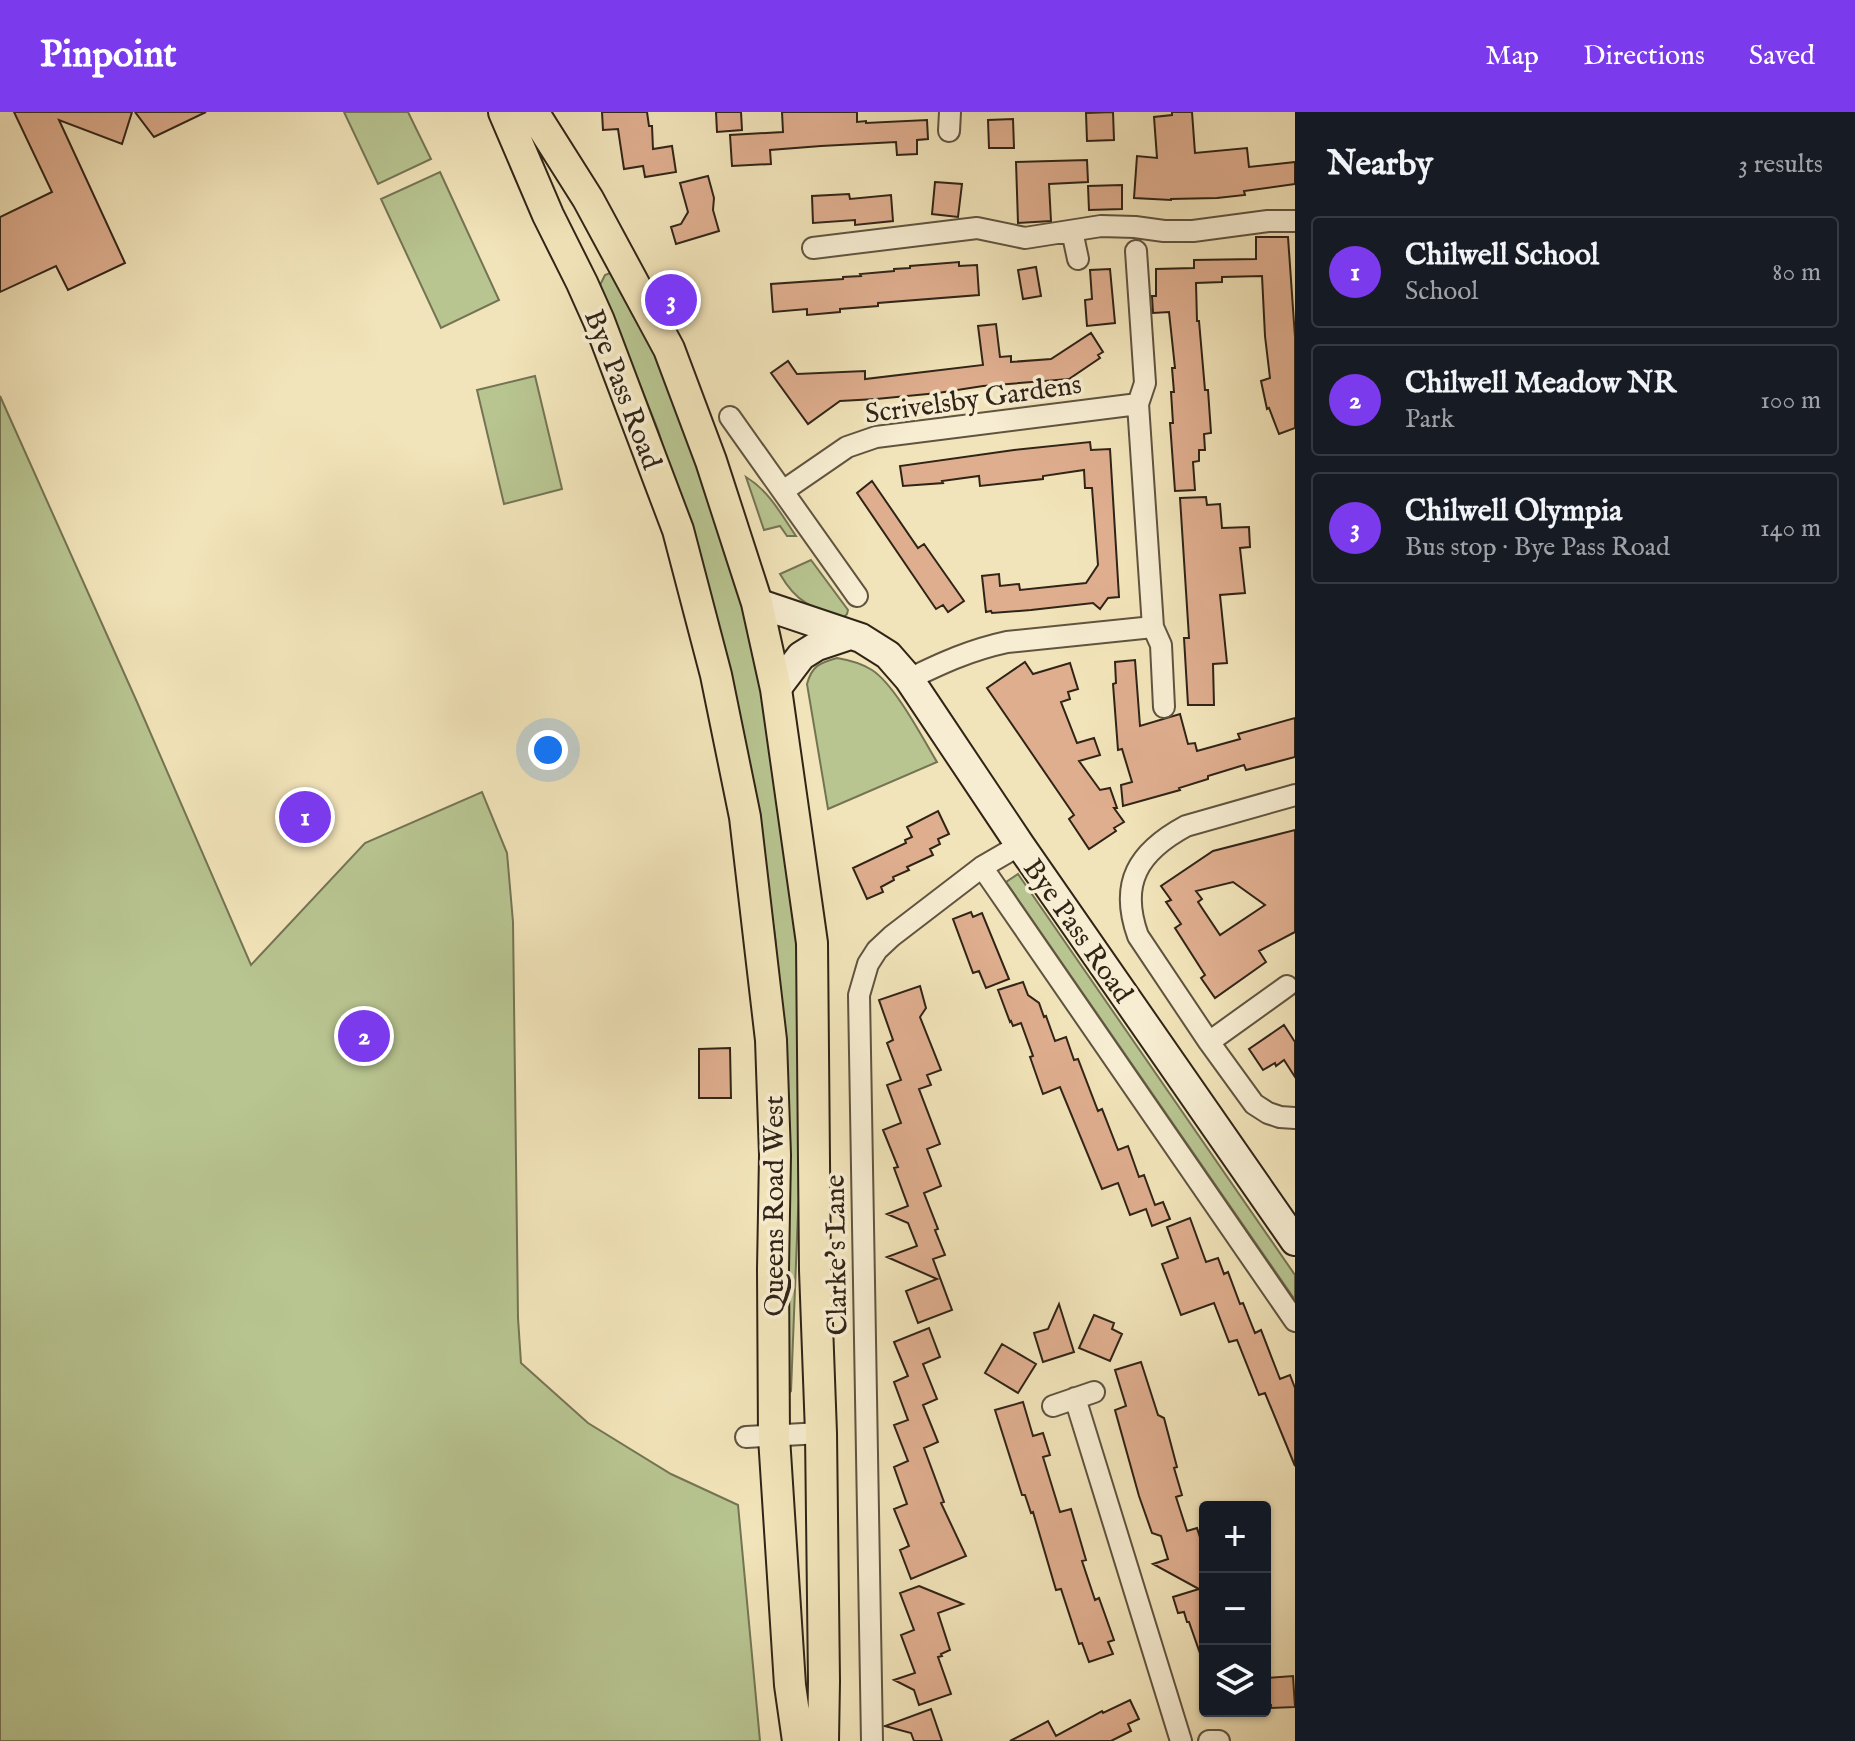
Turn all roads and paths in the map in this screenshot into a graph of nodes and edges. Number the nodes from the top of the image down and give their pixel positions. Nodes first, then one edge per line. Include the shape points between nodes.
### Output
1 (504, 112) edge
2 (533, 112) edge
3 (1295, 221) edge
4 (1072, 231) junction
5 (813, 248) dead end
6 (1136, 251) dead end
7 (1078, 259) dead end
8 (1138, 404) junction
9 (730, 417) dead end
10 (783, 491) junction
11 (857, 596) dead end
12 (757, 603) junction
13 (1153, 627) junction
14 (850, 635) junction
15 (716, 675) joint
16 (909, 679) junction
17 (776, 689) junction
18 (1164, 707) dead end
19 (1295, 795) edge
20 (1020, 845) junction
21 (982, 867) junction
22 (1287, 986) dead end
23 (1209, 1042) junction
24 (1295, 1118) edge
25 (1291, 1226) edge
26 (1295, 1321) edge
27 (1053, 1406) dead end
28 (821, 1433) junction
29 (760, 1437) junction
30 (798, 1741) edge
31 (823, 1741) edge
32 (872, 1741) edge
33 (1181, 1741) edge
34 (1209, 1741) edge
35 (1219, 1741) edge

1 - 15 main road, Bye Pass Road via 599,321 678,530
2 - 12 main road, Bye Pass Road via 588,199 669,349
3 - 4 street via 1193,231 1101,226
4 - 5 street via 1025,238 977,228
4 - 7 street
6 - 8 street via 1145,383
8 - 10 street, Scrivelsby Gardens via 876,437 847,447
8 - 13 street
9 - 10 street
10 - 11 street
12 - 14 main road, Bye Pass Road
12 - 17 main road, Bye Pass Road
13 - 16 street via 995,645
13 - 18 street via 1161,645
14 - 16 main road, Bye Pass Road via 888,655
14 - 17 main road via 801,656
15 - 29 main road, Queens Road West via 745,817 771,1040 773,1269
16 - 20 main road, Bye Pass Road
17 - 28 main road, Queens Road West via 812,943
19 - 23 street via 1171,834 1147,855 1132,886 1131,917 1138,936
20 - 21 street, Clarke's Lane
20 - 25 main road, Bye Pass Road
21 - 26 street, Bye Pass Road
21 - 32 street, Clarke's Lane via 877,950 859,995
22 - 23 street
23 - 24 street via 1254,1104
27 - 33 street via 1085,1395
28 - 29 street
28 - 31 main road, Queens Road West
29 - 30 main road, Queens Road West
34 - 35 street

